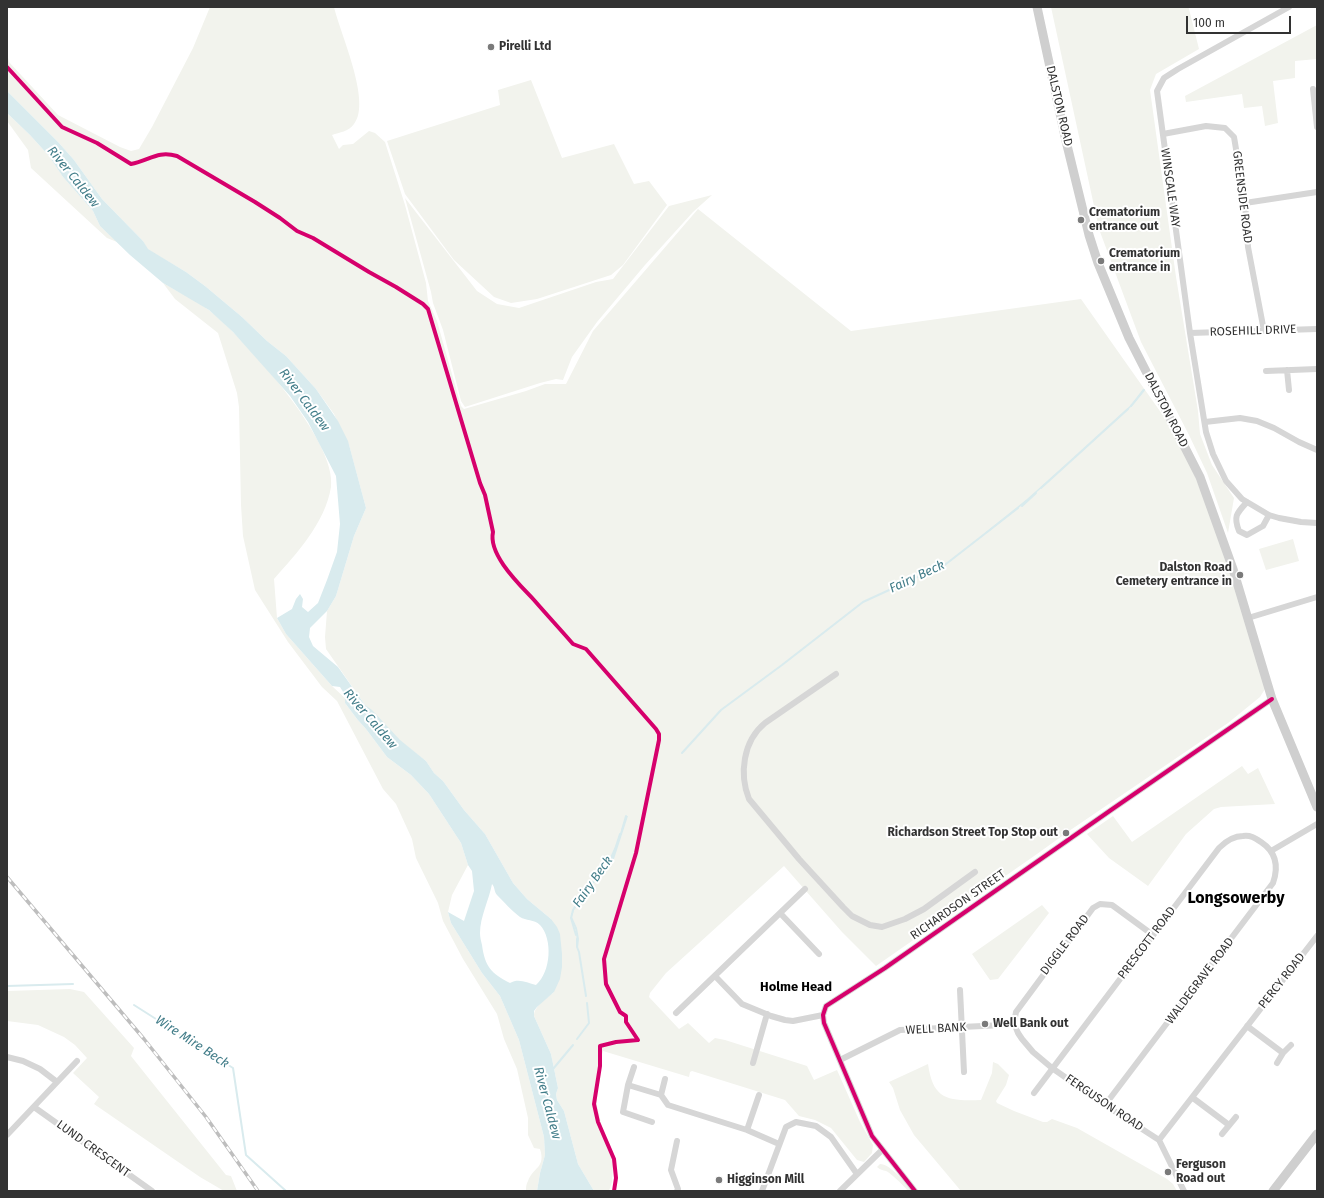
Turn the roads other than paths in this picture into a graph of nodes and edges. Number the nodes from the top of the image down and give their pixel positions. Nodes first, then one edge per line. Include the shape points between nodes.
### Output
1 (1037, 7) edge
2 (1288, 7) edge
3 (1313, 89) dead end
4 (1317, 127) edge
5 (1163, 134) junction
6 (1317, 192) edge
7 (1245, 203) junction
8 (1317, 329) edge
9 (1264, 331) junction
10 (1190, 333) junction
11 (1317, 369) edge
12 (1287, 370) junction
13 (1266, 371) dead end
14 (1290, 390) dead end
15 (1205, 422) junction
16 (1317, 450) edge
17 (1247, 502) junction
18 (1269, 515) junction
19 (1317, 523) edge
20 (1317, 597) edge
21 (1248, 618) junction
22 (836, 674) dead end
23 (1272, 699) junction
24 (1317, 807) edge
25 (1317, 824) edge
26 (1271, 851) junction
27 (976, 872) dead end
28 (805, 889) dead end
29 (780, 913) junction
30 (1153, 935) junction
31 (1317, 936) edge
32 (819, 954) dead end
33 (715, 976) junction
34 (960, 990) dead end
35 (676, 1013) dead end
36 (767, 1014) junction
37 (823, 1015) junction
38 (1014, 1023) junction
39 (1247, 1026) junction
40 (962, 1028) junction
41 (1291, 1045) dead end
42 (1283, 1053) junction
43 (7, 1057) edge
44 (840, 1060) junction
45 (77, 1061) dead end
46 (753, 1063) dead end
47 (1277, 1063) dead end
48 (634, 1066) dead end
49 (1052, 1068) junction
50 (964, 1072) dead end
51 (665, 1079) dead end
52 (57, 1082) junction
53 (628, 1085) junction
54 (1034, 1093) dead end
55 (661, 1095) junction
56 (759, 1095) dead end
57 (1193, 1098) junction
58 (1105, 1105) junction
59 (34, 1107) junction
60 (1236, 1117) dead end
61 (652, 1122) dead end
62 (1229, 1125) junction
63 (747, 1130) junction
64 (1222, 1134) dead end
65 (1317, 1134) edge
66 (7, 1135) edge
67 (1160, 1140) junction
68 (677, 1141) dead end
69 (779, 1144) junction
70 (882, 1150) junction
71 (857, 1174) junction
72 (152, 1191) edge
73 (677, 1191) edge
74 (762, 1191) edge
75 (840, 1191) edge
76 (915, 1191) edge
77 (1184, 1191) edge
78 (1272, 1191) edge

1 - 21 main road, DALSTON ROAD via 1065,135 1098,263 1129,338 1200,478 1230,557
2 - 5 street, WINSCALE WAY via 1164,78 1157,91
3 - 4 street
5 - 7 street, GREENSIDE ROAD via 1206,126 1225,128 1234,137
5 - 10 street, WINSCALE WAY
6 - 7 street
7 - 9 street, GREENSIDE ROAD via 1248,247
8 - 9 street, ROSEHILL DRIVE
9 - 10 street, ROSEHILL DRIVE
10 - 15 street, WINSCALE WAY
11 - 12 street
12 - 13 street
12 - 14 street
15 - 16 street via 1240,418 1257,421
15 - 17 street, WINSCALE WAY via 1213,454 1226,481
17 - 18 street, WINSCALE WAY
17 - 18 street via 1236,516 1239,531 1247,535 1263,526
18 - 19 street, WINSCALE WAY
20 - 21 street
21 - 23 main road, DALSTON ROAD
22 - 27 street via 756,730 748,746 745,762 745,788 749,799 799,860 843,907 852,916 870,925 882,927 924,909
23 - 24 main road, DALSTON ROAD
23 - 37 street, RICHARDSON STREET via 885,968 828,1004
25 - 26 street
26 - 30 street, PRESCOTT ROAD via 1255,837 1230,839 1219,848
26 - 58 street, WALDEGRAVE ROAD via 1276,868 1270,888
28 - 29 street
29 - 32 street
29 - 33 street
30 - 38 street, DIGGLE ROAD via 1112,905 1100,904 1093,908 1016,1012
30 - 49 street, PRESCOTT ROAD
31 - 39 street, PERCY ROAD
33 - 35 street
33 - 36 street via 742,1004
34 - 40 street
36 - 37 street via 793,1021
36 - 46 street
37 - 44 street
38 - 40 street, WELL BANK
38 - 49 street, FERGUSON ROAD via 1025,1044
39 - 42 street
39 - 57 street, PERCY ROAD
40 - 44 street, WELL BANK via 900,1030
40 - 50 street
41 - 42 street
42 - 47 street
43 - 52 street via 40,1069
44 - 70 street via 872,1136
45 - 52 street
48 - 53 street
49 - 54 street, PRESCOTT ROAD
49 - 58 street, FERGUSON ROAD
51 - 55 street
52 - 59 street
53 - 55 street
53 - 61 street via 623,1112
55 - 63 street via 668,1105
56 - 63 street
57 - 62 street
57 - 67 street, PERCY ROAD
58 - 67 street, FERGUSON ROAD
59 - 66 street
59 - 72 street, LUND CRESCENT
60 - 62 street
62 - 64 street
63 - 69 street
65 - 78 main road
67 - 77 street
68 - 73 street via 671,1170
69 - 71 street via 786,1127 796,1122 816,1126 831,1137
69 - 74 street
70 - 71 street
70 - 76 street
71 - 75 street

